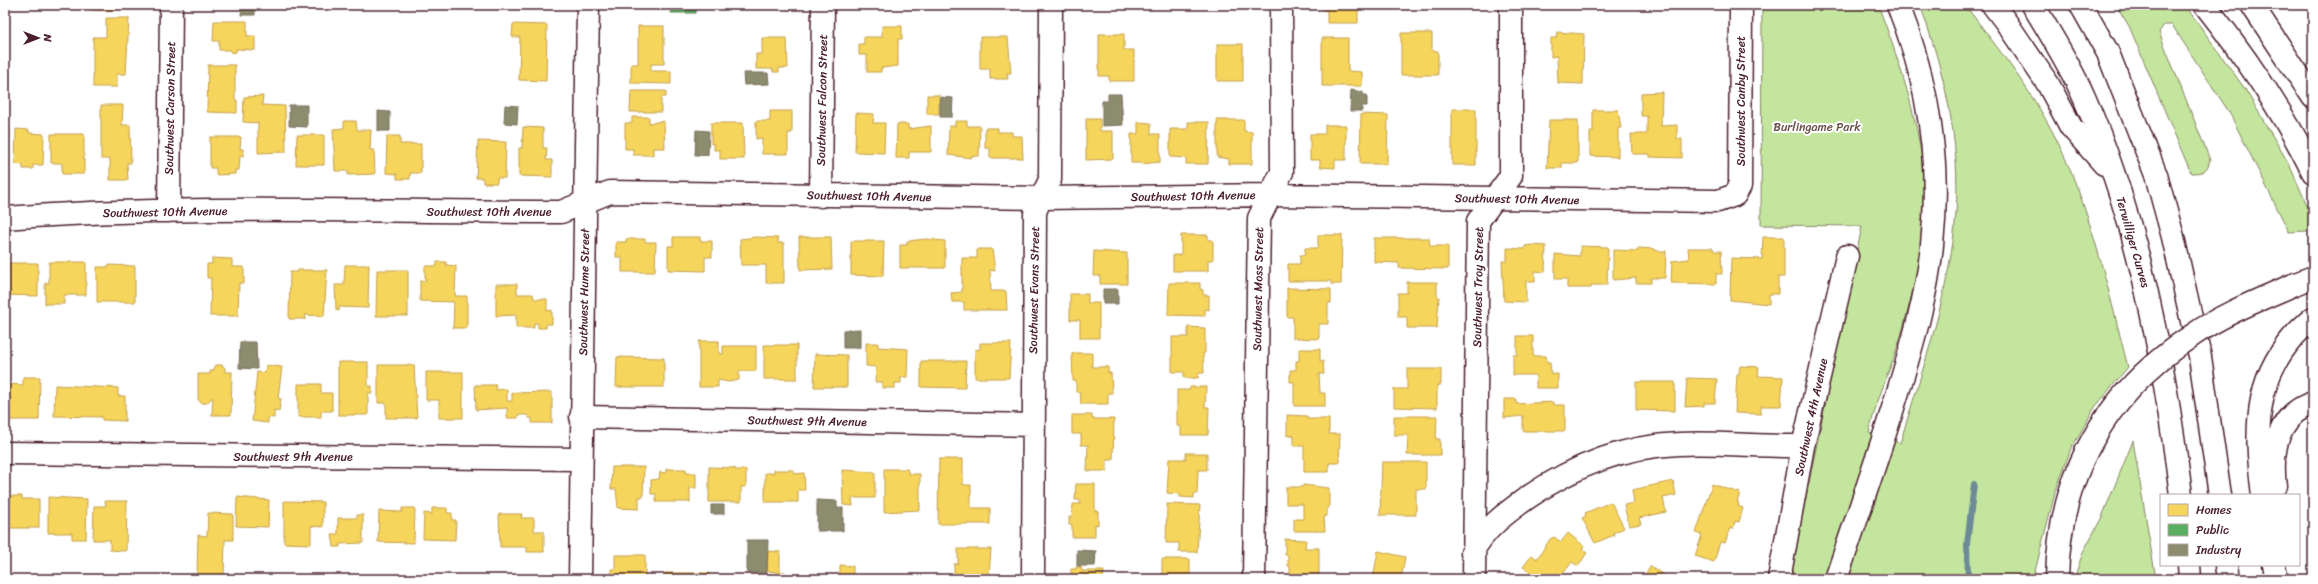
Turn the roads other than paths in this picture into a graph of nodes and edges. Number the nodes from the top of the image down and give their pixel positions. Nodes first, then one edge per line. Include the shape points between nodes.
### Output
1 (171, 5) edge
2 (588, 5) edge
3 (823, 5) edge
4 (1051, 5) edge
5 (1281, 5) edge
6 (1511, 5) edge
7 (1741, 5) edge
8 (1898, 5) edge
9 (1993, 5) edge
10 (2033, 5) edge
11 (2081, 5) edge
12 (2205, 5) edge
13 (2252, 5) edge
14 (2313, 97) edge
15 (2313, 172) edge
16 (2113, 175) junction
17 (1271, 195) junction
18 (1735, 195) joint
19 (821, 196) junction
20 (1042, 198) junction
21 (1494, 199) junction
22 (585, 203) junction
23 (169, 211) junction
24 (5, 218) edge
25 (1848, 256) dead end
26 (2313, 277) edge
27 (2313, 318) edge
28 (2313, 403) edge
29 (581, 417) junction
30 (1033, 425) junction
31 (1803, 446) junction
32 (5, 453) edge
33 (580, 459) junction
34 (2181, 494) edge
35 (2220, 494) edge
36 (2263, 494) edge
37 (2276, 494) edge
38 (1474, 550) junction
39 (2189, 566) edge
40 (2226, 566) edge
41 (2274, 566) edge
42 (2279, 566) edge
43 (580, 579) edge
44 (1032, 579) edge
45 (1254, 579) edge
46 (1460, 579) edge
47 (1474, 579) edge
48 (1779, 579) edge
49 (1836, 579) edge
50 (2057, 579) edge
51 (2190, 579) edge
52 (2228, 579) edge
53 (2278, 579) edge

1 - 23 main road, Southwest Carson Street
2 - 22 main road, Southwest Hume Street
3 - 19 main road, Southwest Falcon Street
4 - 20 main road, Southwest Evans Street via 1050,180
5 - 17 main road, Southwest Moss Street via 1282,172
6 - 21 main road, Southwest Troy Street via 1511,176
7 - 18 main road, Southwest Canby Street via 1741,177
8 - 49 main road via 1919,68 1932,132 1934,218 1930,267 1922,305 1884,438
9 - 16 main road via 2048,84 2071,127
10 - 16 main road, Terwilliger Curves via 2084,97
11 - 35 main road via 2108,53 2156,175 2200,357
12 - 15 main road via 2244,57
13 - 14 main road
16 - 34 main road, Terwilliger Curves via 2152,308
17 - 20 main road, Southwest 10th Avenue
17 - 21 main road, Southwest 10th Avenue
17 - 45 main road, Southwest Moss Street via 1258,218
18 - 21 main road, Southwest 10th Avenue via 1718,201
19 - 20 main road, Southwest 10th Avenue
19 - 22 main road, Southwest 10th Avenue via 610,192
20 - 30 main road, Southwest Evans Street via 1035,214
21 - 38 main road, Southwest Troy Street via 1478,221
22 - 23 main road, Southwest 10th Avenue via 562,212
22 - 29 main road, Southwest Hume Street
23 - 24 main road, Southwest 10th Avenue
25 - 31 main road, Southwest 4th Avenue
26 - 50 main road, bridge via 2192,335 2135,382 2115,404 2085,452 2065,507
27 - 36 main road via 2284,347 2267,382 2260,406 2257,450
28 - 37 main road via 2295,414 2277,436 2272,466
29 - 30 main road, Southwest 9th Avenue
29 - 33 main road, Southwest Hume Street
30 - 44 main road, Southwest Evans Street
31 - 38 main road via 1680,444 1654,446 1603,458 1549,483 1500,517
31 - 48 main road, Southwest 4th Avenue
32 - 33 main road, Southwest 9th Avenue
33 - 43 main road, Southwest Hume Street
38 - 46 main road
38 - 47 main road, Southwest Troy Street
39 - 51 main road
40 - 52 main road
41 - 53 main road
42 - 53 main road

